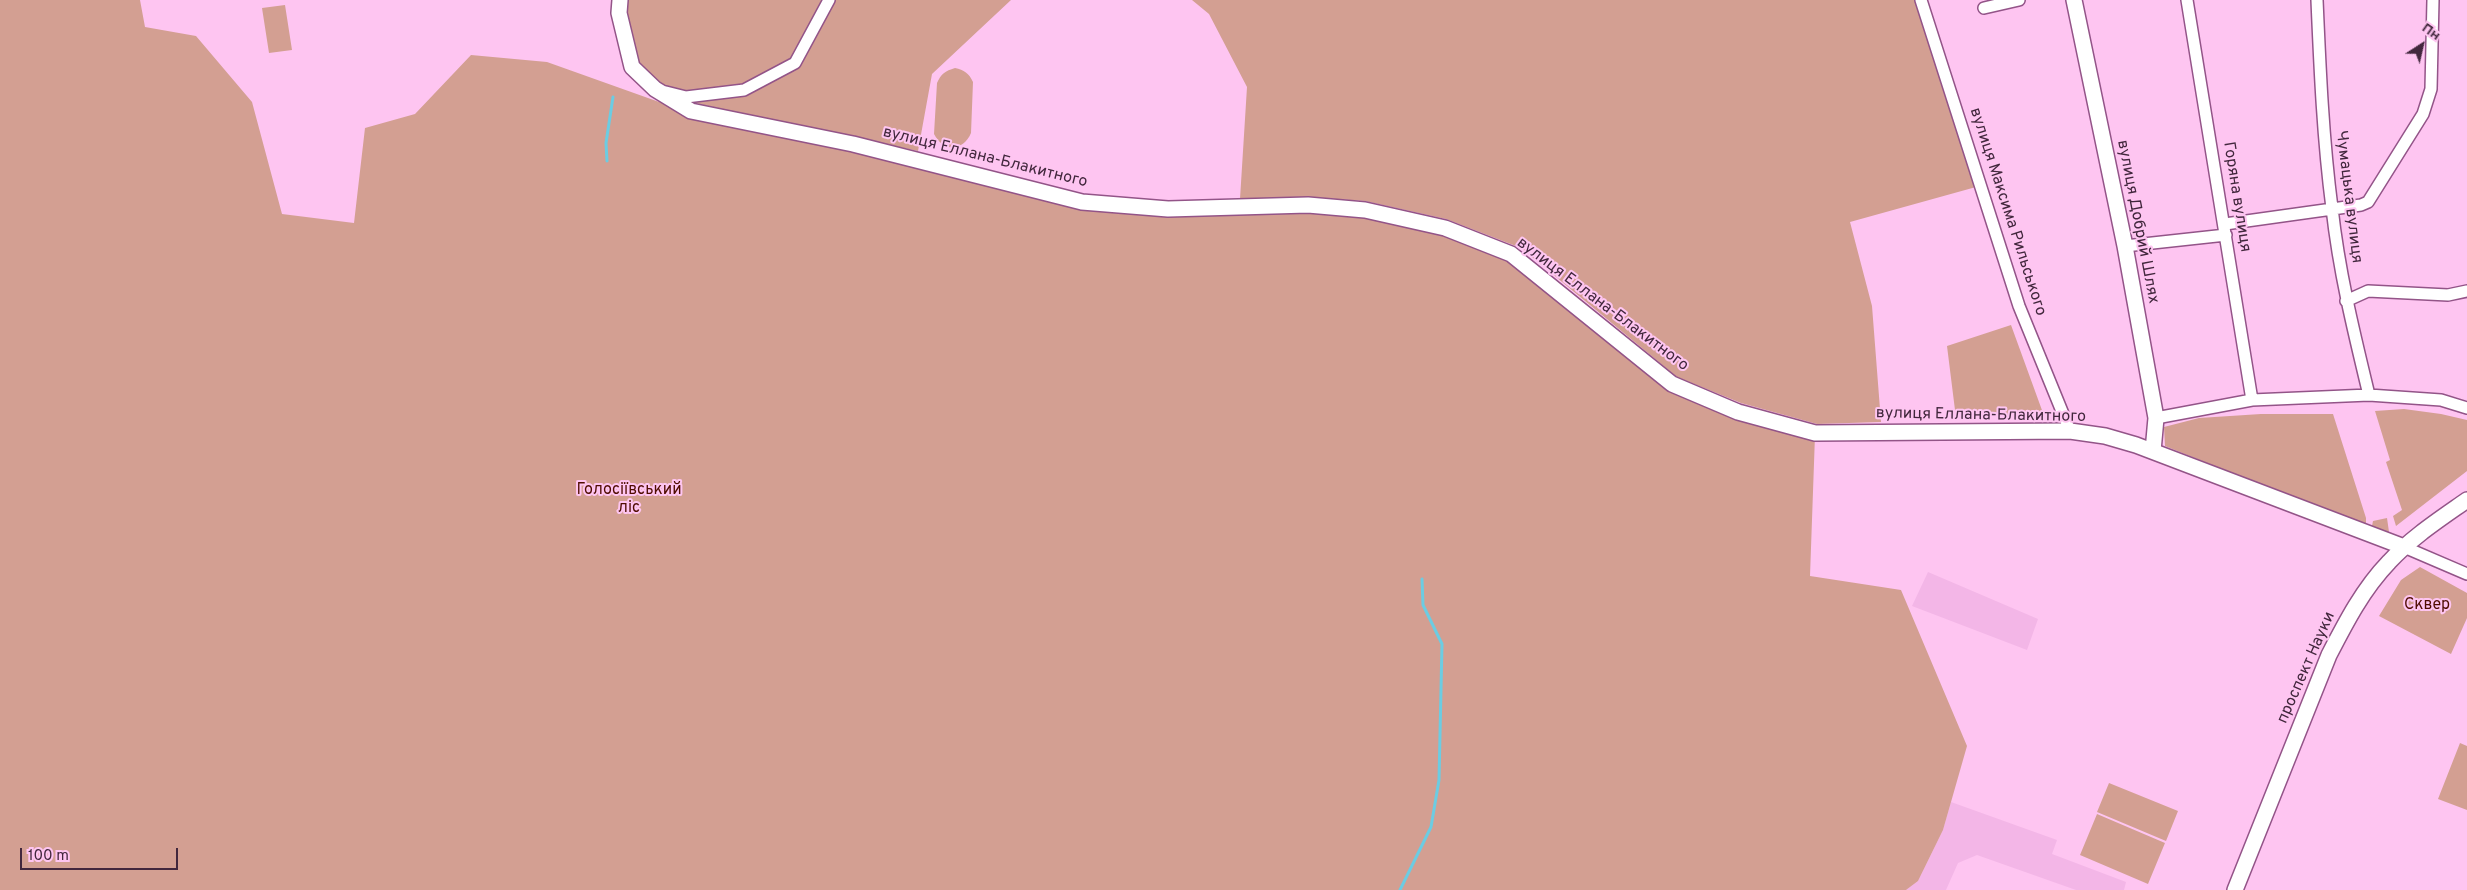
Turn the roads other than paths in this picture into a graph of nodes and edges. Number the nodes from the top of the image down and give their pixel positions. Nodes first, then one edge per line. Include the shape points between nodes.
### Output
1 (620, 0) edge
2 (830, 0) edge
3 (1920, 0) edge
4 (2019, 0) edge
5 (2076, 0) edge
6 (2186, 0) edge
7 (2317, 0) edge
8 (2433, 0) edge
9 (1984, 8) dead end
10 (655, 89) junction
11 (2332, 210) junction
12 (2225, 229) junction
13 (2125, 246) junction
14 (2467, 291) edge
15 (2346, 300) junction
16 (2369, 394) junction
17 (2252, 400) junction
18 (2467, 408) edge
19 (2156, 418) junction
20 (2070, 431) junction
21 (2152, 451) junction
22 (2467, 500) edge
23 (2404, 547) junction
24 (2467, 574) edge
25 (2235, 890) edge

1 - 10 street, вулиця Еллана-Блакитного via 619,13 632,67
2 - 10 street via 795,63 744,90 686,97
3 - 20 street, вулиця Максима Рильського via 2019,306
4 - 9 street
5 - 13 street, вулиця Добрий Шлях
6 - 12 street, Горяна вулиця
7 - 11 street, Чумацька вулиця via 2323,123
8 - 11 street via 2433,78 2423,114 2368,202
10 - 20 street, вулиця Еллана-Блакитного via 691,111 853,144 1082,202 1168,208 1308,205 1365,210 1446,228 1511,254 1672,384 1738,412 1815,433
11 - 12 street
11 - 15 street, Чумацька вулиця
12 - 13 street
12 - 17 street, Горяна вулиця
13 - 19 street, вулиця Добрий Шлях
14 - 15 street via 2448,295 2368,292
15 - 16 street, Чумацька вулиця
16 - 17 street
16 - 18 street via 2441,400
17 - 19 street
19 - 21 street, вулиця Добрий Шлях
20 - 21 street, вулиця Еллана-Блакитного via 2105,436
21 - 23 street, вулиця Еллана-Блакитного
22 - 23 street, проспект Науки
23 - 24 street
23 - 25 street, проспект Науки via 2358,602 2333,647

